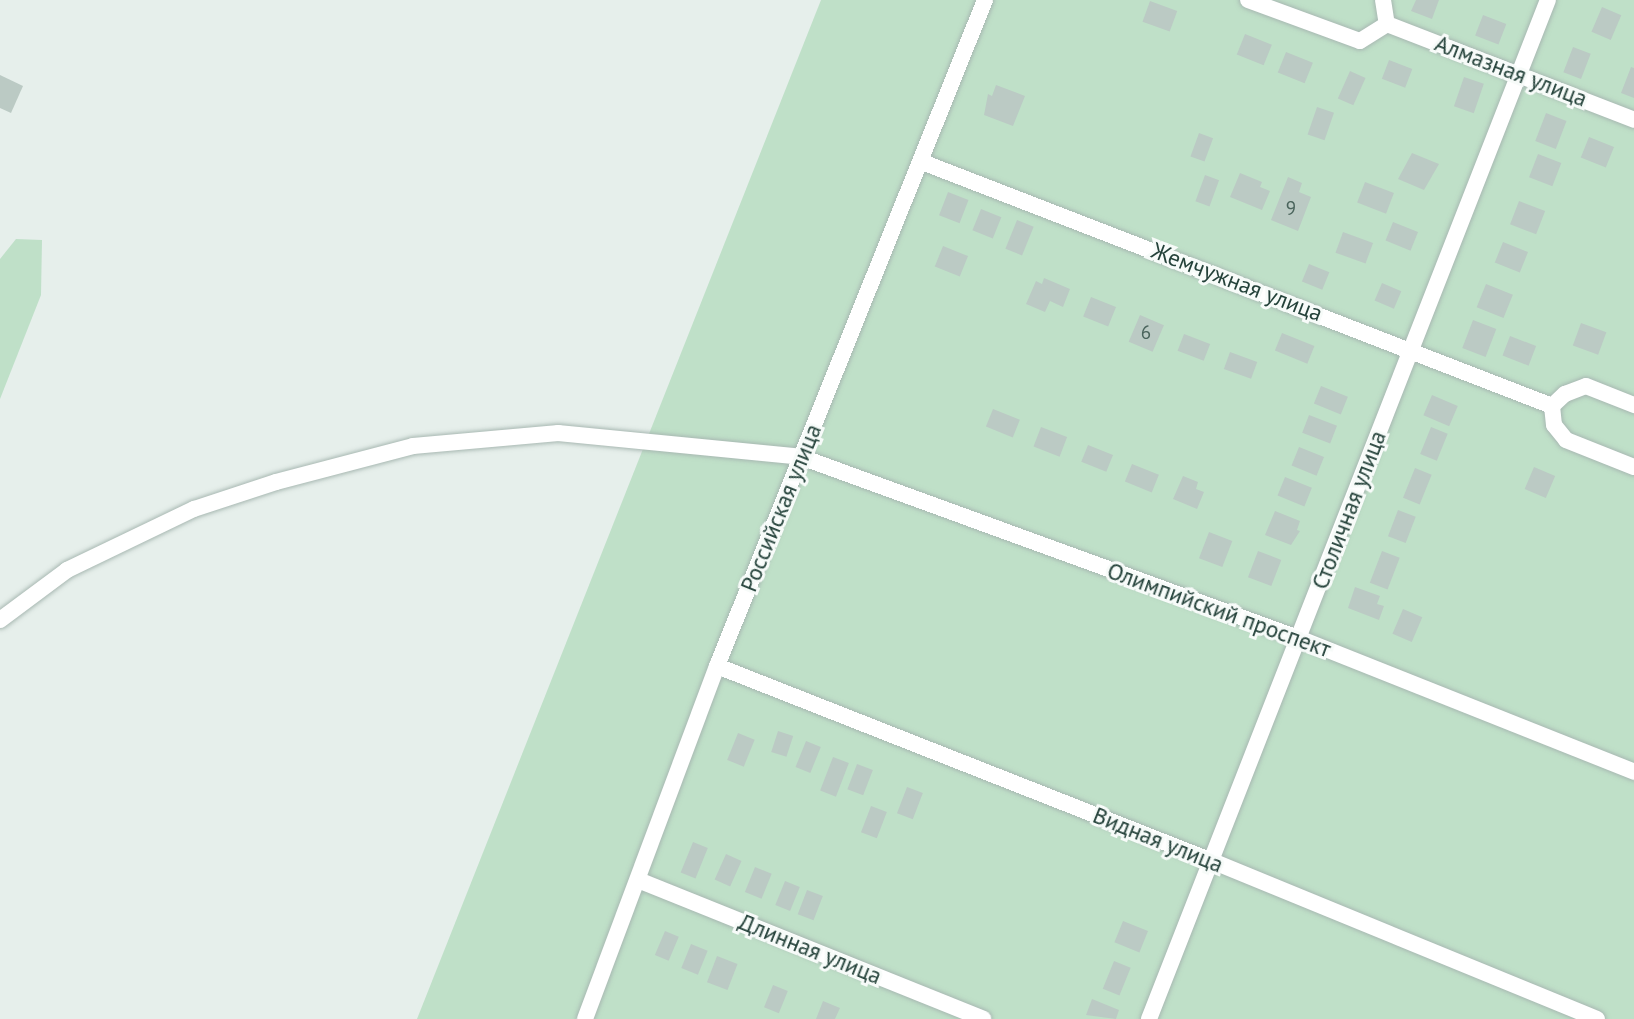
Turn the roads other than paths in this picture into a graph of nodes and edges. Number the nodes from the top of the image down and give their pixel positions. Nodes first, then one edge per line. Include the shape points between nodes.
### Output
1 (985, 0) edge
2 (1248, 0) edge
3 (1383, 0) edge
4 (1548, 0) edge
5 (1387, 24) junction
6 (1520, 74) junction
7 (1634, 120) edge
8 (922, 162) junction
9 (1412, 349) junction
10 (1634, 405) edge
11 (1552, 406) junction
12 (801, 457) junction
13 (1634, 467) edge
14 (0, 620) edge
15 (1298, 638) junction
16 (717, 666) junction
17 (1634, 772) edge
18 (1212, 860) junction
19 (638, 880) junction
20 (585, 1019) edge
21 (983, 1019) edge
22 (1149, 1019) edge
23 (1597, 1019) edge

1 - 8 street, Российская улица
2 - 5 street via 1360,41
3 - 5 street
4 - 6 street, Столичная улица
5 - 6 street, Алмазная улица
6 - 7 street, Алмазная улица
6 - 9 street, Столичная улица
8 - 9 street, Жемчужная улица
8 - 12 street, Российская улица
9 - 11 street, Жемчужная улица
9 - 15 street, Столичная улица
10 - 11 street via 1586,386 1565,394
11 - 13 street via 1554,425 1566,440
12 - 14 street, Олимпийский проспект via 558,433 413,446 194,509 67,569
12 - 15 street, Олимпийский проспект
12 - 16 street, Российская улица
15 - 17 street, Олимпийский проспект
15 - 18 street, Столичная улица
16 - 18 street, Видная улица
16 - 19 street, Российская улица
18 - 22 street, Столичная улица
18 - 23 street, Видная улица
19 - 20 street, Российская улица
19 - 21 street, Длинная улица

